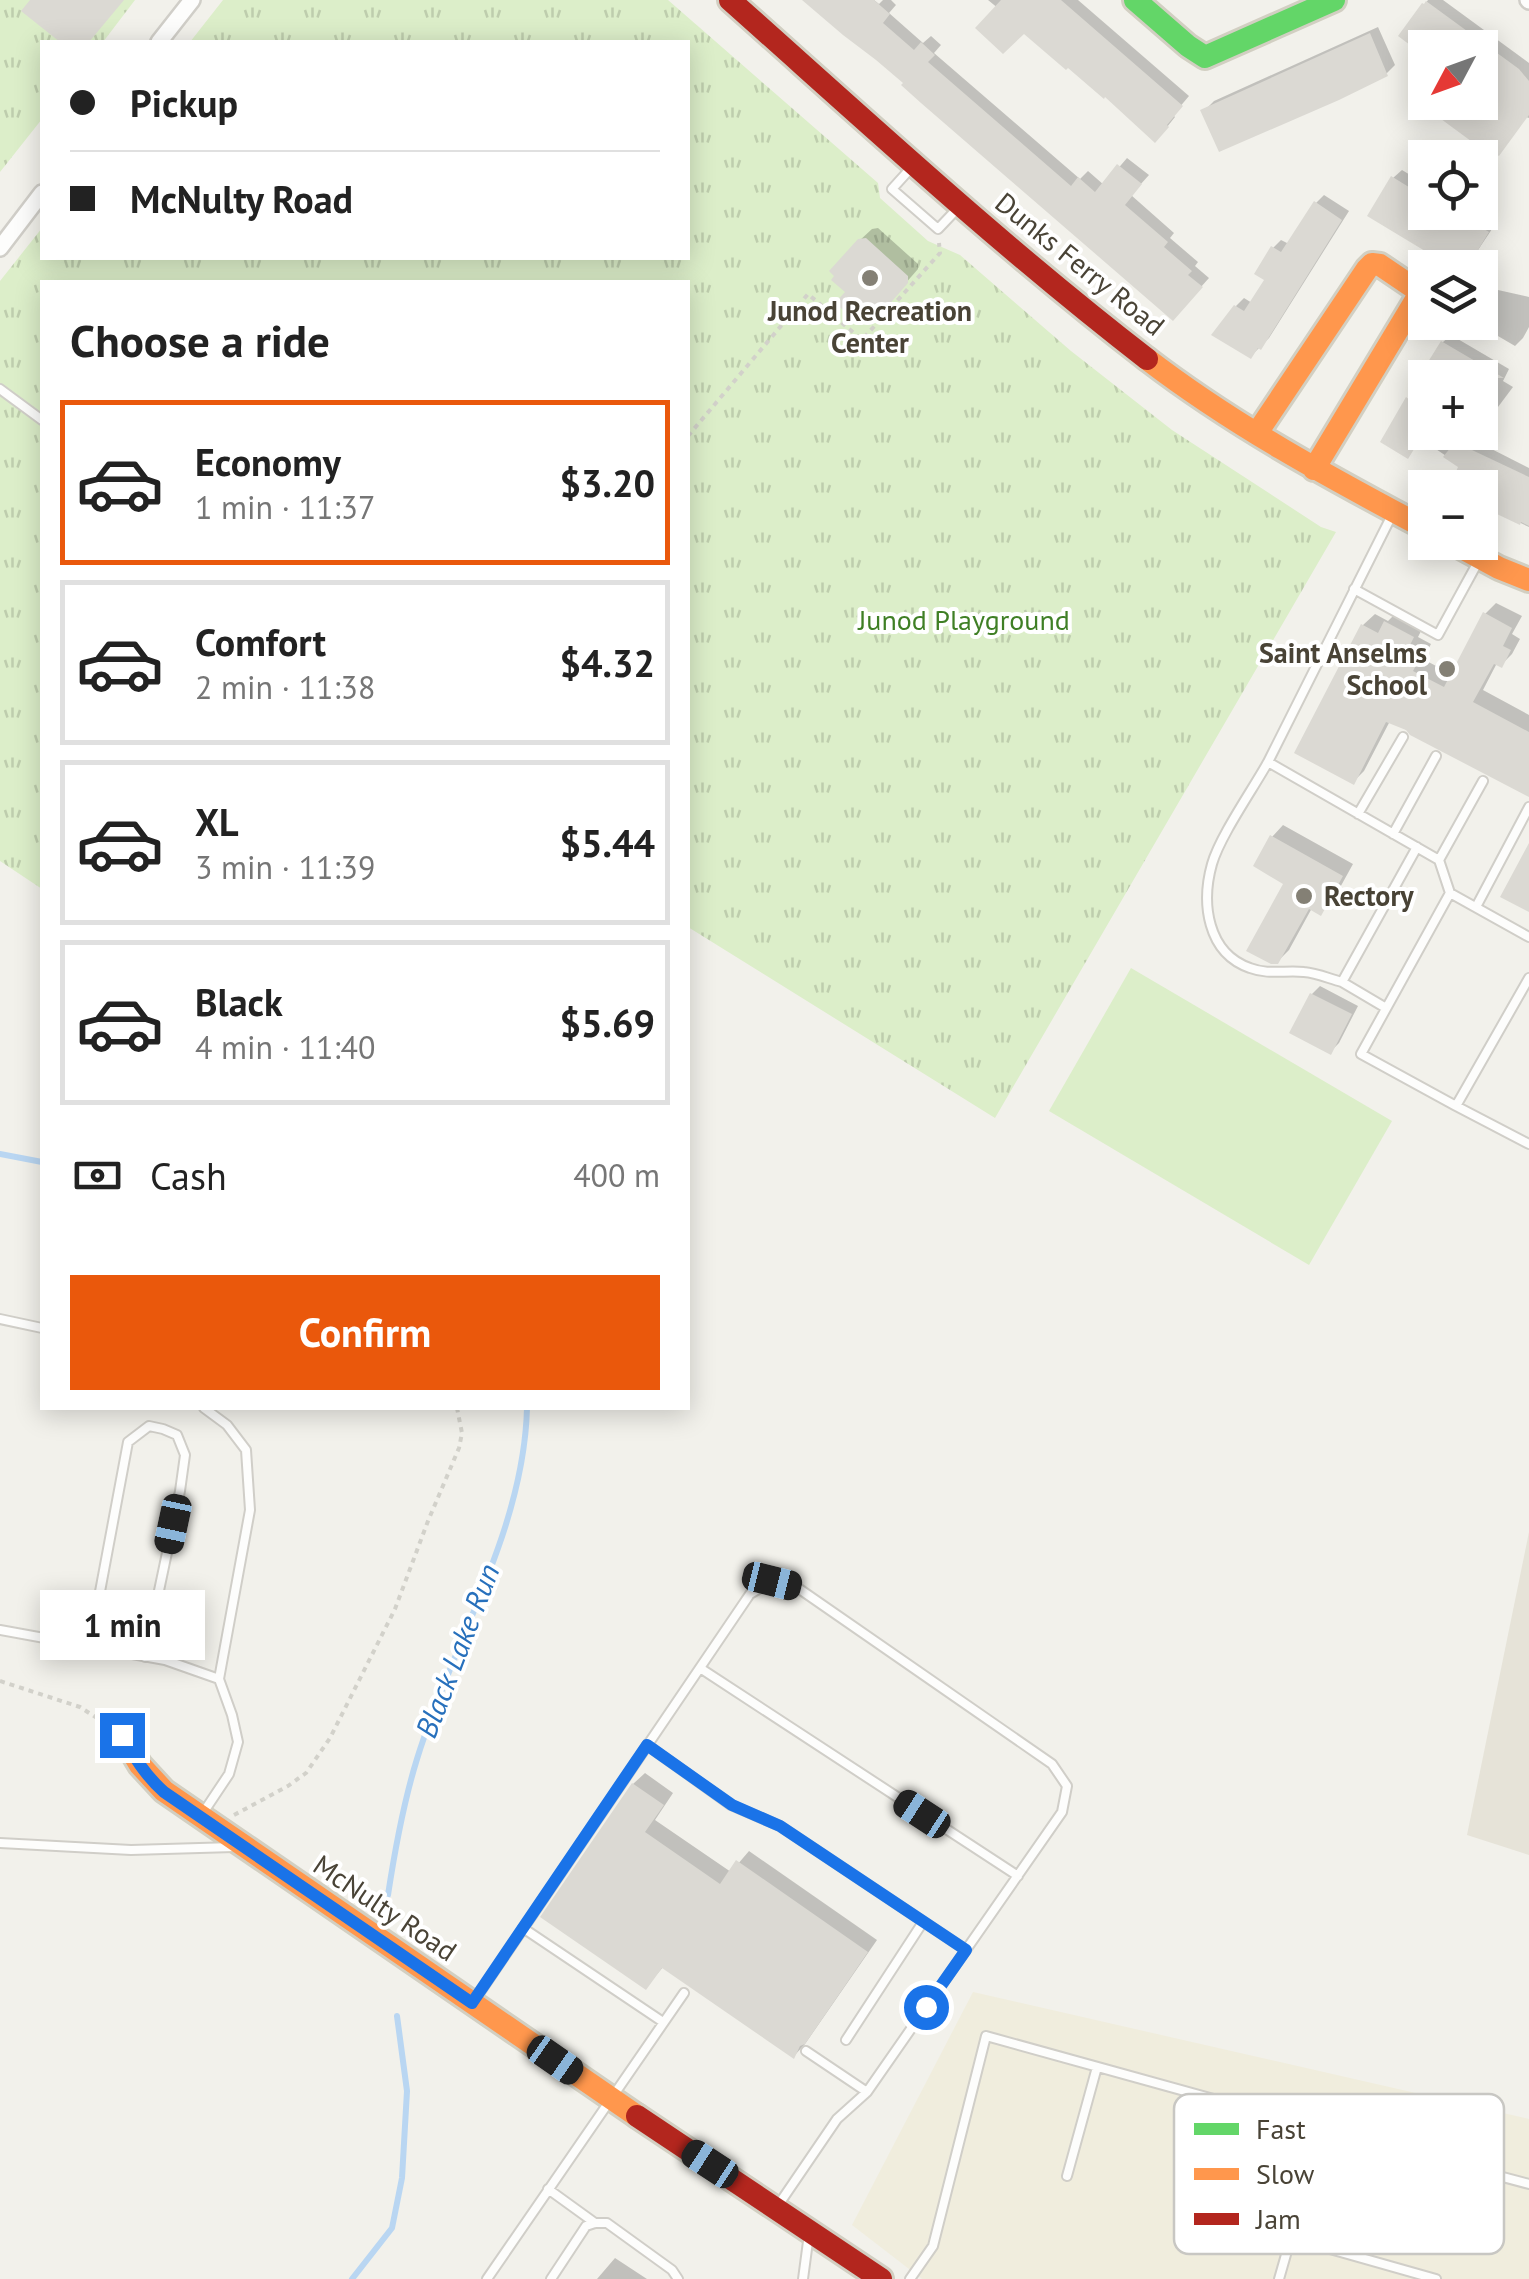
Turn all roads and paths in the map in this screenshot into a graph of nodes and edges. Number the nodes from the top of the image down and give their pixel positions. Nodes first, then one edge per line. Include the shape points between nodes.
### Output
1 (192, 0) edge
2 (730, 0) edge
3 (1135, 0) edge
4 (1334, 0) edge
5 (161, 40) edge
6 (914, 164) junction
7 (40, 196) edge
8 (960, 206) junction
9 (938, 228) junction
10 (0, 248) edge
11 (0, 390) edge
12 (40, 419) edge
13 (690, 434) edge
14 (1257, 434) junction
15 (1314, 469) junction
16 (1394, 511) junction
17 (1408, 519) edge
18 (1479, 560) edge
19 (1484, 560) edge
20 (1529, 580) edge
21 (1354, 590) junction
22 (1403, 737) dead end
23 (1436, 756) dead end
24 (1268, 762) junction
25 (1483, 781) dead end
26 (1528, 807) edge
27 (1358, 814) junction
28 (1393, 834) junction
29 (1417, 848) junction
30 (1439, 860) junction
31 (1450, 893) junction
32 (1476, 908) junction
33 (1529, 937) edge
34 (1528, 980) edge
35 (1342, 982) junction
36 (1386, 1008) junction
37 (1456, 1106) junction
38 (1529, 1144) edge
39 (0, 1319) edge
40 (40, 1328) edge
41 (207, 1410) edge
42 (457, 1410) edge
43 (0, 1630) edge
44 (90, 1645) junction
45 (144, 1656) junction
46 (700, 1668) junction
47 (218, 1680) junction
48 (0, 1681) edge
49 (122, 1735) joint
50 (647, 1745) junction
51 (237, 1813) dead end
52 (200, 1817) junction
53 (0, 1842) edge
54 (243, 1847) junction
55 (1018, 1876) junction
56 (923, 1922) junction
57 (523, 1928) junction
58 (966, 1950) junction
59 (684, 1992) dead end
60 (472, 2003) junction
61 (664, 2022) junction
62 (846, 2040) dead end
63 (806, 2051) dead end
64 (1097, 2067) junction
65 (868, 2092) junction
66 (1195, 2094) edge
67 (610, 2098) junction
68 (1067, 2176) dead end
69 (1504, 2177) edge
70 (1529, 2184) edge
71 (548, 2189) junction
72 (776, 2208) junction
73 (595, 2222) junction
74 (810, 2230) junction
75 (1286, 2254) edge
76 (1348, 2254) edge
77 (487, 2279) edge
78 (551, 2279) edge
79 (678, 2279) edge
80 (803, 2279) edge
81 (881, 2279) edge
82 (910, 2279) edge
83 (1279, 2279) edge
84 (1436, 2279) edge

1 - 5 street
2 - 6 street, Dunks Ferry Road
3 - 4 street via 1205,57
6 - 8 street, Dunks Ferry Road
6 - 9 lane via 892,189
7 - 10 street
8 - 9 lane
8 - 14 street, Dunks Ferry Road via 1176,381
9 - 13 path via 940,253 862,340 808,294
11 - 12 lane
14 - 15 street, Dunks Ferry Road
14 - 15 street via 1366,269 1380,265 1414,288 1417,298
15 - 16 street, Dunks Ferry Road
16 - 17 street, Dunks Ferry Road
16 - 21 lane
18 - 21 lane via 1438,635
19 - 20 street
21 - 24 lane
22 - 27 lane
23 - 28 lane
24 - 27 lane
24 - 35 lane via 1212,861 1212,934 1229,957 1252,969
25 - 30 lane
26 - 32 lane
27 - 28 lane
28 - 29 lane
29 - 30 lane
29 - 35 lane
30 - 31 lane
31 - 32 lane
31 - 36 lane
32 - 33 lane
34 - 37 lane
35 - 36 lane
36 - 37 lane via 1360,1054
37 - 38 lane
39 - 40 lane
41 - 47 lane via 246,1450 250,1510
42 - 51 path via 462,1433 455,1459 395,1610 330,1738 306,1773
43 - 44 lane
44 - 45 lane
44 - 45 lane via 128,1442 148,1426 164,1428 178,1436 185,1455
45 - 47 lane
46 - 50 lane
46 - 55 lane
46 - 55 lane via 750,1594 772,1581 798,1588 1052,1764 1067,1786 1062,1812
47 - 52 lane via 238,1742 229,1774
48 - 49 path via 80,1707
49 - 52 street, McNulty Road via 151,1780
50 - 56 lane
50 - 57 lane
52 - 54 street, McNulty Road
53 - 54 lane via 131,1850
54 - 60 street, McNulty Road
55 - 58 lane
56 - 58 lane
56 - 62 lane
57 - 60 lane
57 - 61 lane
58 - 65 lane
59 - 61 lane
60 - 67 street, McNulty Road
61 - 67 lane
63 - 65 lane
64 - 66 lane
64 - 68 lane
64 - 82 lane via 986,2036 933,2246
65 - 72 lane via 836,2119
67 - 71 lane
67 - 72 street, McNulty Road
69 - 70 lane
71 - 73 lane
71 - 77 lane
72 - 74 street, McNulty Road
73 - 78 lane
73 - 79 lane via 607,2222
74 - 80 lane
74 - 81 street, McNulty Road
75 - 83 lane
76 - 84 lane

